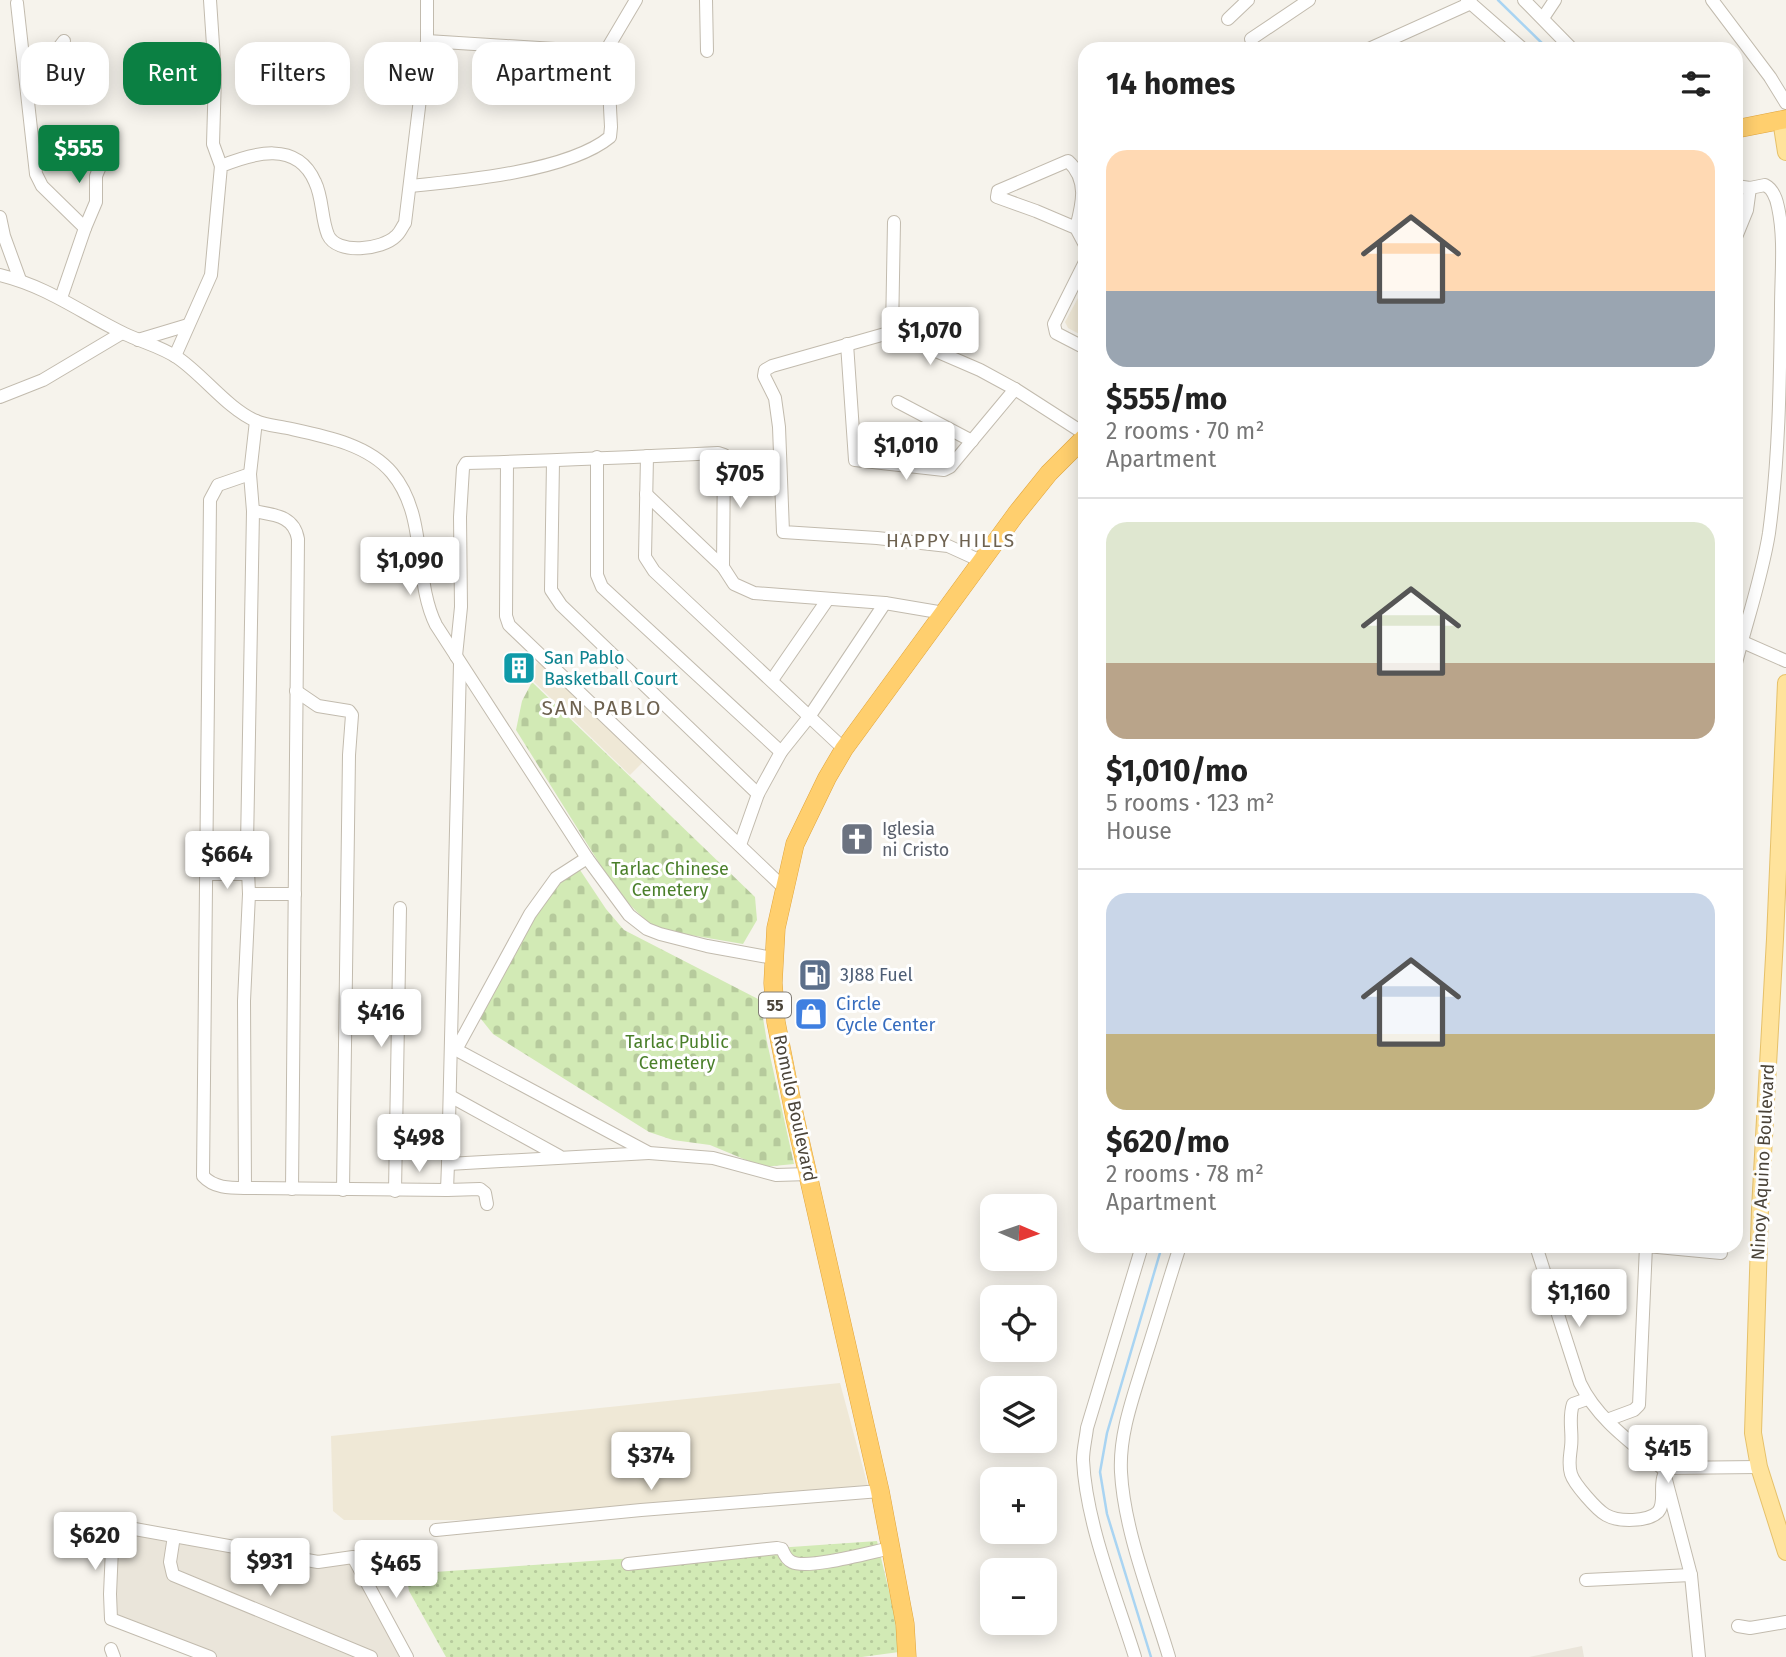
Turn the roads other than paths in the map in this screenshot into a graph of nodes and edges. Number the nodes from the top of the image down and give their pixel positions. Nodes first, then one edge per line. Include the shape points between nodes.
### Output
1 (210, 0) edge
2 (427, 0) edge
3 (636, 0) edge
4 (706, 0) edge
5 (1248, 0) edge
6 (1309, 0) edge
7 (1524, 0) edge
8 (1566, 0) edge
9 (1712, 0) edge
10 (1469, 1) edge
11 (17, 3) dead end
12 (1553, 3) edge
13 (1543, 18) junction
14 (1228, 19) dead end
15 (1251, 39) dead end
16 (427, 41) junction
17 (21, 42) edge
18 (611, 42) edge
19 (1384, 42) edge
20 (1515, 42) edge
21 (1565, 42) edge
22 (472, 44) edge
23 (707, 51) dead end
24 (28, 105) edge
25 (609, 105) edge
26 (1784, 114) edge
27 (1743, 127) edge
28 (1786, 152) edge
29 (105, 155) dead end
30 (221, 166) junction
31 (1078, 175) edge
32 (410, 186) junction
33 (1743, 187) edge
34 (1750, 188) junction
35 (0, 217) edge
36 (1743, 219) edge
37 (1078, 221) edge
38 (894, 222) dead end
39 (85, 228) junction
40 (1076, 228) junction
41 (1078, 232) edge
42 (0, 275) edge
43 (1078, 276) edge
44 (20, 280) junction
45 (61, 298) junction
46 (188, 325) junction
47 (892, 332) junction
48 (122, 333) junction
49 (138, 340) junction
50 (847, 344) junction
51 (1078, 344) edge
52 (175, 356) junction
53 (1014, 389) junction
54 (0, 397) edge
55 (898, 402) dead end
56 (256, 421) junction
57 (1078, 430) edge
58 (972, 441) junction
59 (1078, 442) edge
60 (647, 456) junction
61 (597, 457) junction
62 (553, 461) junction
63 (507, 462) junction
64 (250, 474) junction
65 (646, 494) junction
66 (253, 511) junction
67 (981, 561) junction
68 (723, 567) junction
69 (828, 600) junction
70 (885, 603) junction
71 (944, 613) junction
72 (1743, 632) edge
73 (1743, 642) edge
74 (458, 660) junction
75 (1786, 661) edge
76 (772, 680) junction
77 (1786, 683) edge
78 (296, 691) junction
79 (809, 717) junction
80 (844, 749) junction
81 (781, 752) junction
82 (758, 794) junction
83 (740, 845) junction
84 (587, 859) junction
85 (206, 874) junction
86 (247, 874) junction
87 (783, 887) junction
88 (249, 894) junction
89 (295, 894) junction
90 (400, 908) dead end
91 (773, 958) junction
92 (454, 1047) junction
93 (450, 1096) junction
94 (649, 1153) junction
95 (559, 1156) junction
96 (448, 1164) junction
97 (809, 1174) junction
98 (245, 1188) junction
99 (292, 1189) junction
100 (343, 1190) junction
101 (447, 1190) junction
102 (396, 1191) junction
103 (487, 1204) dead end
104 (1140, 1253) edge
105 (1178, 1253) edge
106 (1538, 1253) edge
107 (1646, 1253) edge
108 (1587, 1399) junction
109 (1607, 1420) junction
110 (1759, 1467) junction
111 (1663, 1472) junction
112 (880, 1491) junction
113 (85, 1520) dead end
114 (113, 1525) junction
115 (436, 1530) dead end
116 (174, 1536) junction
117 (891, 1548) junction
118 (1786, 1552) edge
119 (628, 1564) dead end
120 (1691, 1575) junction
121 (1586, 1580) dead end
122 (1786, 1622) edge
123 (1738, 1626) dead end
124 (403, 1656) edge
125 (210, 1657) edge
126 (371, 1657) edge
127 (906, 1657) edge
128 (1135, 1657) edge
129 (1170, 1657) edge
130 (1699, 1657) edge

1 - 30 street via 213,144
2 - 16 street
3 - 18 street
4 - 23 street
5 - 14 street
6 - 15 street
7 - 13 street
8 - 12 street
9 - 26 street via 1770,77
10 - 19 street
10 - 20 street
11 - 17 street
12 - 13 street
13 - 21 street
16 - 22 street
16 - 32 street
24 - 39 street via 36,174 42,186
25 - 32 street via 610,137 599,146 561,161 471,180
26 - 27 highway
26 - 28 main road
29 - 39 street via 96,176 96,202
30 - 32 street via 249,154 278,152 301,163 315,181 328,234 341,247 379,247 396,236 405,223
30 - 46 street via 211,275
31 - 40 street via 1068,161 998,191 997,197
33 - 34 street
34 - 36 street
34 - 72 street via 1770,188 1778,205 1780,363 1768,536
35 - 44 street
37 - 40 street
38 - 47 street
39 - 45 street
40 - 41 street
42 - 44 street
43 - 51 street via 1054,329
44 - 45 street
45 - 48 street
46 - 49 street
46 - 52 street
47 - 50 street
47 - 53 street
48 - 49 street
48 - 54 street via 43,380
49 - 52 street
50 - 58 street via 855,460 944,470
50 - 67 street via 765,370 779,426 783,532 948,545
52 - 56 street
53 - 57 street
53 - 58 street
55 - 58 street
56 - 64 street
56 - 74 street via 325,437 375,455 394,475 408,502 430,612
59 - 67 highway, Romulo Boulevard / 55
60 - 61 street
60 - 65 street
60 - 68 street via 724,455
61 - 62 street
61 - 81 street via 597,575 603,587
62 - 63 street
62 - 82 street via 551,590
63 - 74 street via 466,463 463,468
63 - 83 street via 509,625
64 - 66 street
64 - 85 street via 218,485 210,500
65 - 68 street
65 - 76 street via 645,557
66 - 78 street via 286,518 296,530
66 - 86 street
67 - 71 highway, Romulo Boulevard / 55
68 - 69 street via 734,584 754,593
69 - 70 street
69 - 76 street
70 - 71 street
70 - 79 street
71 - 80 highway, Romulo Boulevard / 55
73 - 75 street
74 - 84 street
74 - 92 street
76 - 79 street
77 - 110 main road, Ninoy Aquino Boulevard via 1754,1375 1753,1433
78 - 89 street
78 - 100 street via 318,706 352,715
79 - 80 street
79 - 81 street
80 - 87 highway, Romulo Boulevard / 55 via 797,838
81 - 82 street
82 - 83 street
83 - 87 street
84 - 91 street via 629,915 647,929
84 - 92 street via 556,878 530,914
85 - 86 street
85 - 98 street via 203,1176 210,1184
86 - 88 street
87 - 91 highway, Romulo Boulevard / 55
88 - 89 street
88 - 98 street via 244,1002
89 - 99 street
90 - 102 street
91 - 97 highway, Romulo Boulevard / 55 via 776,1022
92 - 93 street
92 - 94 street
93 - 95 street
93 - 96 street
94 - 95 street
94 - 97 street via 713,1158 776,1175
95 - 96 street
96 - 101 street
97 - 112 highway, Romulo Boulevard / 55
98 - 99 street
99 - 100 street
100 - 102 street
101 - 102 street
101 - 103 street via 480,1189
104 - 128 street via 1087,1428 1083,1456 1093,1522
105 - 129 street via 1129,1411 1121,1469 1138,1555
106 - 108 street
107 - 109 street via 1639,1405
108 - 109 street
108 - 111 street via 1573,1404 1569,1416 1572,1446 1568,1462 1572,1477 1606,1516 1629,1520 1657,1513
109 - 111 street
110 - 111 street
110 - 118 main road, Ninoy Aquino Boulevard
111 - 120 street
112 - 115 street
112 - 117 highway, Romulo Boulevard / 55
113 - 114 street
114 - 116 street
114 - 125 street via 111,1619
116 - 124 street via 318,1562 354,1558
116 - 126 street via 173,1574
117 - 119 street via 809,1564 792,1562 777,1548
117 - 127 highway, Romulo Boulevard / 55 via 905,1624
120 - 121 street
120 - 130 street
122 - 123 street

